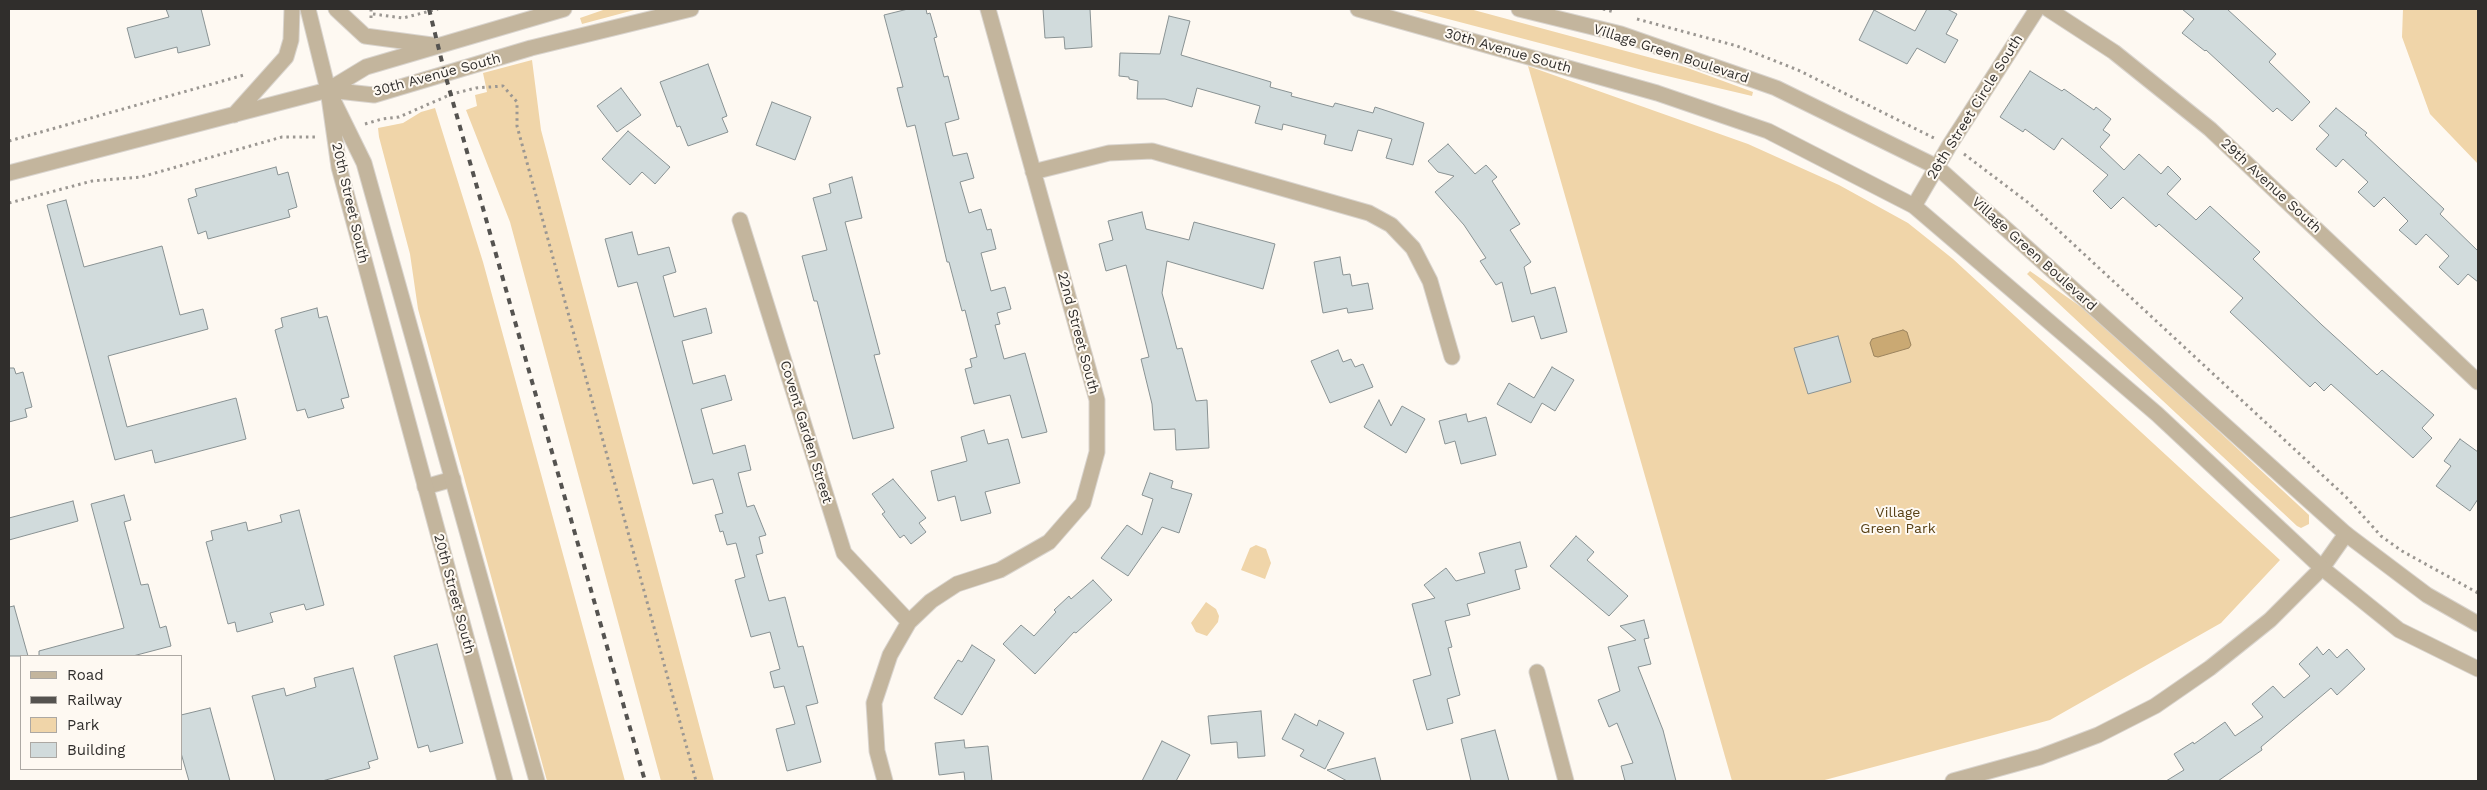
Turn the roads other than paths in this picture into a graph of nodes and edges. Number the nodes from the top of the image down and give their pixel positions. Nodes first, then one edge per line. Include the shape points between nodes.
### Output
1 (292, 9) edge
2 (308, 9) edge
3 (336, 9) edge
4 (564, 9) edge
5 (691, 9) edge
6 (988, 9) edge
7 (1358, 9) edge
8 (1519, 9) edge
9 (2037, 9) edge
10 (2048, 9) edge
11 (438, 46) junction
12 (328, 90) junction
13 (234, 115) junction
14 (1937, 167) junction
15 (1034, 172) junction
16 (9, 173) edge
17 (1914, 206) junction
18 (740, 220) dead end
19 (1452, 357) dead end
20 (2478, 382) edge
21 (453, 479) junction
22 (425, 487) junction
23 (2346, 534) junction
24 (2322, 568) junction
25 (909, 622) junction
26 (2478, 624) edge
27 (2478, 670) edge
28 (1537, 672) dead end
29 (505, 781) edge
30 (537, 781) edge
31 (886, 781) edge
32 (1566, 781) edge
33 (1953, 781) edge

1 - 13 street via 291,40 286,57
2 - 12 street
3 - 11 street via 365,36
4 - 11 street
5 - 12 street, 30th Avenue South via 531,48 374,95
6 - 15 street, 22nd Street South
7 - 17 street, 30th Avenue South via 1657,93 1768,130
8 - 14 street, Village Green Boulevard via 1620,34 1776,88
9 - 14 street, 26th Street Circle South
10 - 20 street, 29th Avenue South via 2114,52 2210,129
11 - 12 street via 366,67
12 - 13 street, 30th Avenue South
12 - 21 street, 20th Street South via 364,163
12 - 22 street, 20th Street South via 339,167
13 - 16 street, 30th Avenue South
14 - 17 street, 26th Street Circle South
14 - 23 street, Village Green Boulevard
15 - 19 street via 1109,153 1152,151 1369,213 1391,225 1413,248 1430,281
15 - 25 street, 22nd Street South via 1097,400 1097,452 1083,503 1049,542 1000,570 957,584 931,601
17 - 24 street via 2157,414
18 - 25 street, Covent Garden Street via 844,554
21 - 22 street
21 - 30 street, 20th Street South
22 - 29 street, 20th Street South
23 - 24 street
23 - 26 street, Village Green Boulevard via 2427,595
24 - 27 street via 2399,630
24 - 33 street via 2270,620 2210,668 2155,706 2098,735 2040,757
25 - 31 street, 22nd Street South via 890,655 874,703 877,751
28 - 32 street

